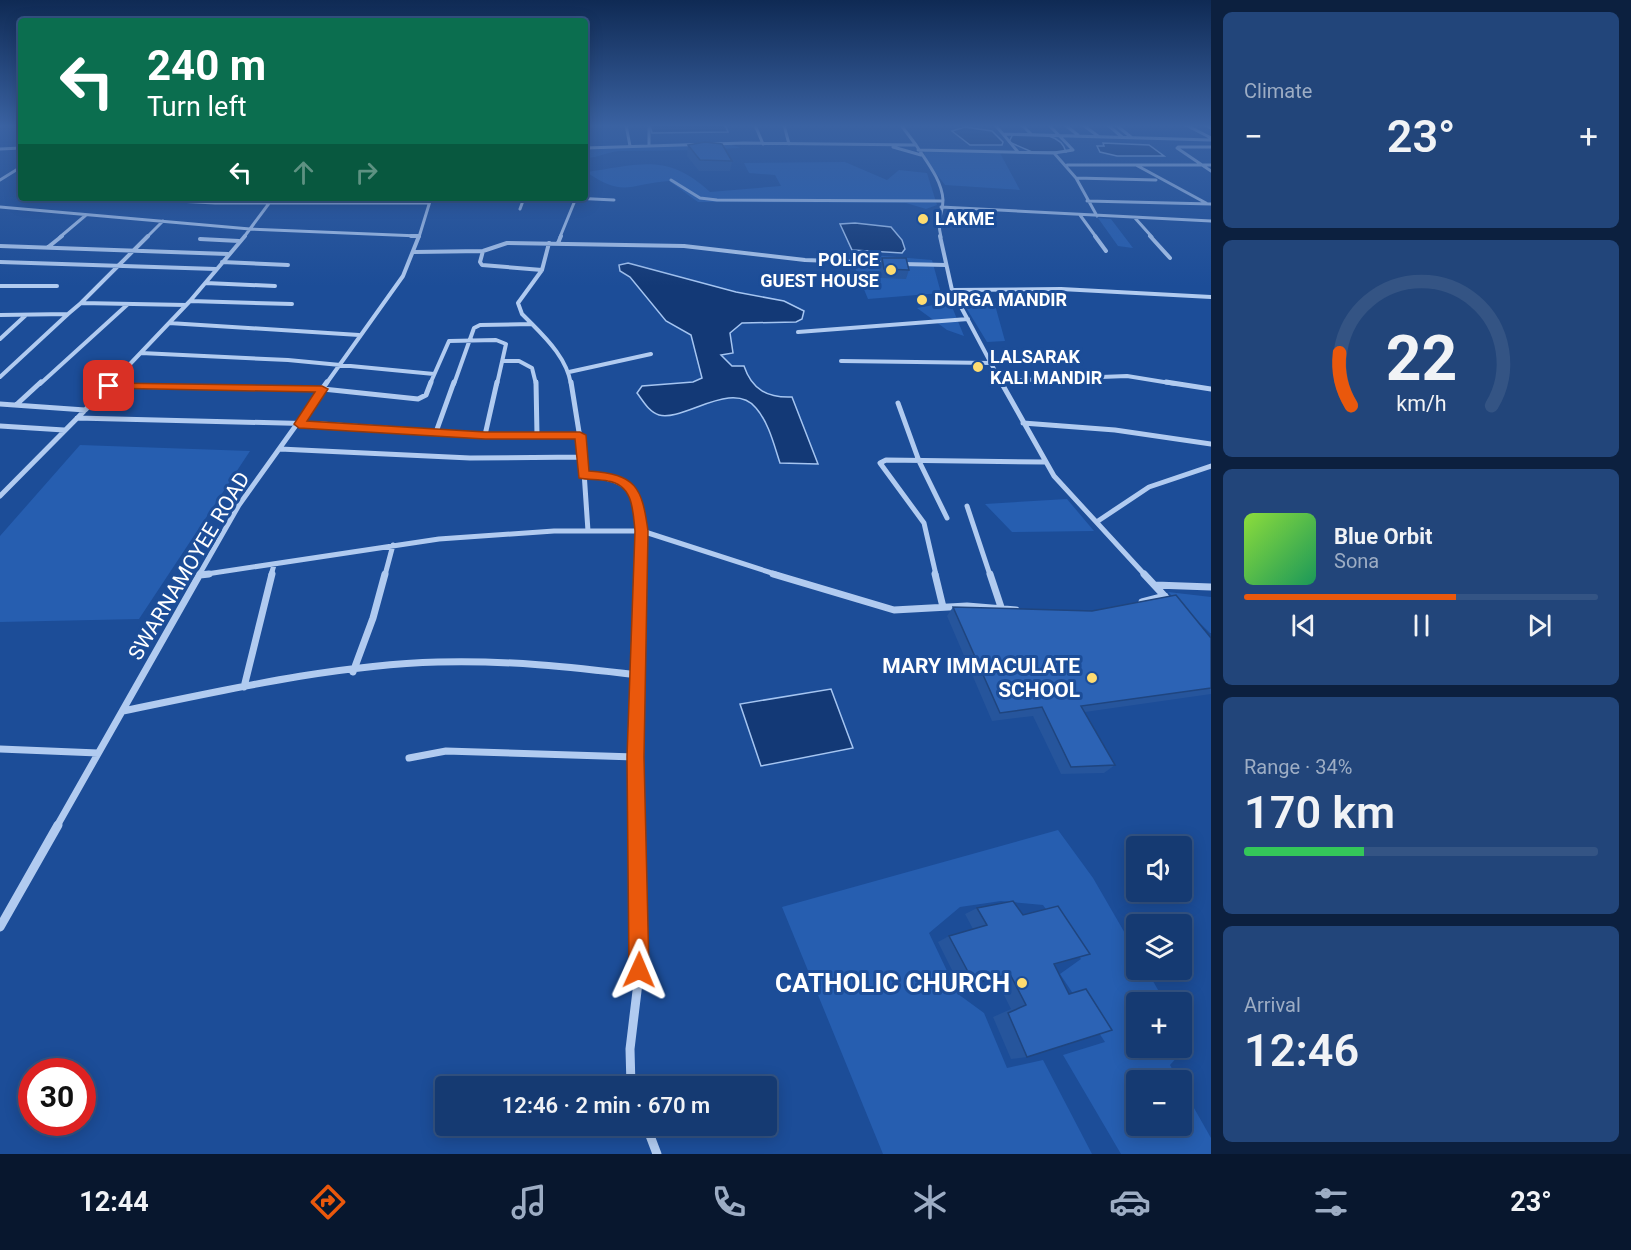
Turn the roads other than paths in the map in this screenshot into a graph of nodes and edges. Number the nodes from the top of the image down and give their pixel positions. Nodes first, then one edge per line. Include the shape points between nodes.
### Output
1 (1076, 178) edge
2 (937, 179) edge
3 (1111, 179) edge
4 (671, 180) dead end
5 (1158, 180) joint
6 (588, 199) edge
7 (614, 200) dead end
8 (177, 201) edge
9 (270, 201) edge
10 (371, 201) edge
11 (430, 201) edge
12 (523, 201) edge
13 (573, 201) edge
14 (943, 201) junction
15 (1087, 201) junction
16 (267, 205) junction
17 (1210, 205) edge
18 (0, 207) edge
19 (941, 207) junction
20 (520, 209) dead end
21 (87, 214) junction
22 (1080, 214) junction
23 (1097, 216) junction
24 (1135, 218) junction
25 (163, 221) junction
26 (1211, 221) edge
27 (250, 229) junction
28 (419, 236) junction
29 (200, 239) dead end
30 (239, 241) junction
31 (549, 243) junction
32 (558, 243) junction
33 (1, 247) edge
34 (47, 248) junction
35 (483, 251) junction
36 (1106, 251) dead end
37 (132, 252) junction
38 (414, 252) junction
39 (228, 254) junction
40 (1170, 258) dead end
41 (0, 262) edge
42 (222, 262) junction
43 (887, 263) edge
44 (899, 263) edge
45 (120, 265) junction
46 (288, 265) dead end
47 (946, 265) junction
48 (216, 269) junction
49 (542, 270) junction
50 (206, 283) junction
51 (0, 286) edge
52 (57, 286) dead end
53 (275, 286) dead end
54 (952, 290) junction
55 (1211, 297) edge
56 (81, 303) junction
57 (188, 303) junction
58 (128, 304) junction
59 (291, 304) dead end
60 (68, 314) junction
61 (0, 315) edge
62 (26, 315) junction
63 (968, 319) junction
64 (169, 323) junction
65 (532, 324) junction
66 (798, 332) dead end
67 (359, 335) junction
68 (0, 339) edge
69 (469, 339) junction
70 (141, 353) junction
71 (651, 354) dead end
72 (503, 361) junction
73 (842, 361) dead end
74 (339, 363) junction
75 (991, 363) junction
76 (569, 372) junction
77 (434, 374) junction
78 (0, 377) edge
79 (1000, 381) junction
80 (109, 386) junction
81 (322, 389) junction
82 (1211, 389) edge
83 (898, 403) dead end
84 (0, 404) edge
85 (16, 405) junction
86 (85, 410) junction
87 (77, 418) junction
88 (1023, 423) junction
89 (299, 424) junction
90 (0, 426) edge
91 (64, 430) junction
92 (436, 432) junction
93 (485, 435) junction
94 (537, 435) junction
95 (580, 435) junction
96 (1211, 444) edge
97 (280, 449) junction
98 (583, 457) junction
99 (919, 461) junction
100 (1044, 462) junction
101 (1211, 466) edge
102 (583, 475) junction
103 (0, 496) edge
104 (967, 506) dead end
105 (947, 518) dead end
106 (1098, 521) junction
107 (588, 531) junction
108 (642, 531) junction
109 (393, 545) junction
110 (274, 565) junction
111 (200, 575) junction
112 (1155, 585) junction
113 (1211, 587) edge
114 (1165, 596) junction
115 (1134, 604) edge
116 (1173, 604) edge
117 (943, 607) junction
118 (1000, 607) junction
119 (1028, 611) edge
120 (353, 672) junction
121 (638, 675) junction
122 (244, 687) junction
123 (123, 711) junction
124 (0, 749) edge
125 (98, 753) junction
126 (635, 757) junction
127 (409, 758) dead end
128 (0, 927) edge
129 (631, 1076) edge
130 (650, 1136) edge
131 (657, 1154) edge

1 - 15 street
2 - 14 street
3 - 5 street
4 - 14 street via 700,198 717,200
5 - 17 street
6 - 7 street
8 - 16 street
9 - 16 street
10 - 16 street
11 - 28 street, SWARNAMOYEE ROAD
12 - 20 street
13 - 32 street
14 - 19 street
15 - 17 street
15 - 23 street
16 - 27 street
18 - 21 street
19 - 22 street
19 - 47 street via 937,221
21 - 25 street
21 - 34 street
22 - 23 street
22 - 36 street
23 - 24 street
24 - 26 street
24 - 40 street
25 - 27 street
25 - 37 street
27 - 28 street
27 - 30 street
28 - 38 street, SWARNAMOYEE ROAD
29 - 30 street
30 - 39 street
31 - 32 street
31 - 35 street via 501,244
31 - 49 street
32 - 43 street via 684,246 805,260
33 - 34 street
34 - 37 street
35 - 38 street
35 - 49 street via 482,266
37 - 39 street
37 - 45 street
38 - 67 street, SWARNAMOYEE ROAD via 403,276
39 - 42 street
41 - 45 street
42 - 46 street
42 - 48 street
44 - 47 street
45 - 48 street
45 - 56 street
47 - 54 street
48 - 50 street
49 - 65 street via 518,303
50 - 53 street
50 - 57 street
51 - 52 street
54 - 55 street via 1084,289
54 - 63 street
56 - 58 street
56 - 60 street
57 - 58 street
57 - 59 street
57 - 64 street
58 - 85 street
60 - 62 street
60 - 78 street
61 - 62 street
62 - 68 street
63 - 66 street
63 - 75 street
64 - 67 street
64 - 70 street
65 - 69 street via 480,325
65 - 76 street via 550,342
67 - 74 street, SWARNAMOYEE ROAD
69 - 72 street via 505,342
69 - 77 street via 447,343
69 - 92 street
70 - 74 street
70 - 80 street
71 - 76 street
72 - 93 street
72 - 94 street via 519,361 532,368 536,378
73 - 75 street
74 - 77 street
74 - 81 street, SWARNAMOYEE ROAD
75 - 79 street
76 - 95 street
77 - 81 street via 426,395 418,399
79 - 82 street via 1127,376
79 - 88 street
80 - 81 street
80 - 86 street
81 - 89 street, SWARNAMOYEE ROAD
83 - 99 street
84 - 85 street
85 - 86 street
86 - 87 street
87 - 89 street
87 - 91 street
88 - 96 street via 1115,430
88 - 100 street
89 - 92 street
89 - 97 street, SWARNAMOYEE ROAD
90 - 91 street
91 - 103 street
92 - 93 street
93 - 94 street
94 - 95 street
95 - 98 street
97 - 98 street via 501,461
97 - 111 street, SWARNAMOYEE ROAD via 239,506
98 - 102 street
99 - 100 street
99 - 105 street
99 - 117 street via 879,463 924,523
100 - 106 street
101 - 106 street via 1149,487
102 - 107 street
102 - 108 street via 612,477 628,484 638,501
104 - 118 street
106 - 112 street
107 - 108 street
107 - 109 street
108 - 117 street via 878,606 914,610
108 - 121 street
109 - 110 street
109 - 120 street
110 - 111 street
110 - 122 street
111 - 123 street, SWARNAMOYEE ROAD
112 - 113 street
112 - 114 street
114 - 115 street
114 - 116 street
117 - 118 street
118 - 119 street
120 - 121 street via 448,662 546,664
120 - 122 street
121 - 126 street
122 - 123 street
123 - 125 street, SWARNAMOYEE ROAD
124 - 125 street
125 - 128 street, SWARNAMOYEE ROAD
126 - 127 street via 446,751
126 - 129 street via 641,958 630,1049
130 - 131 street

